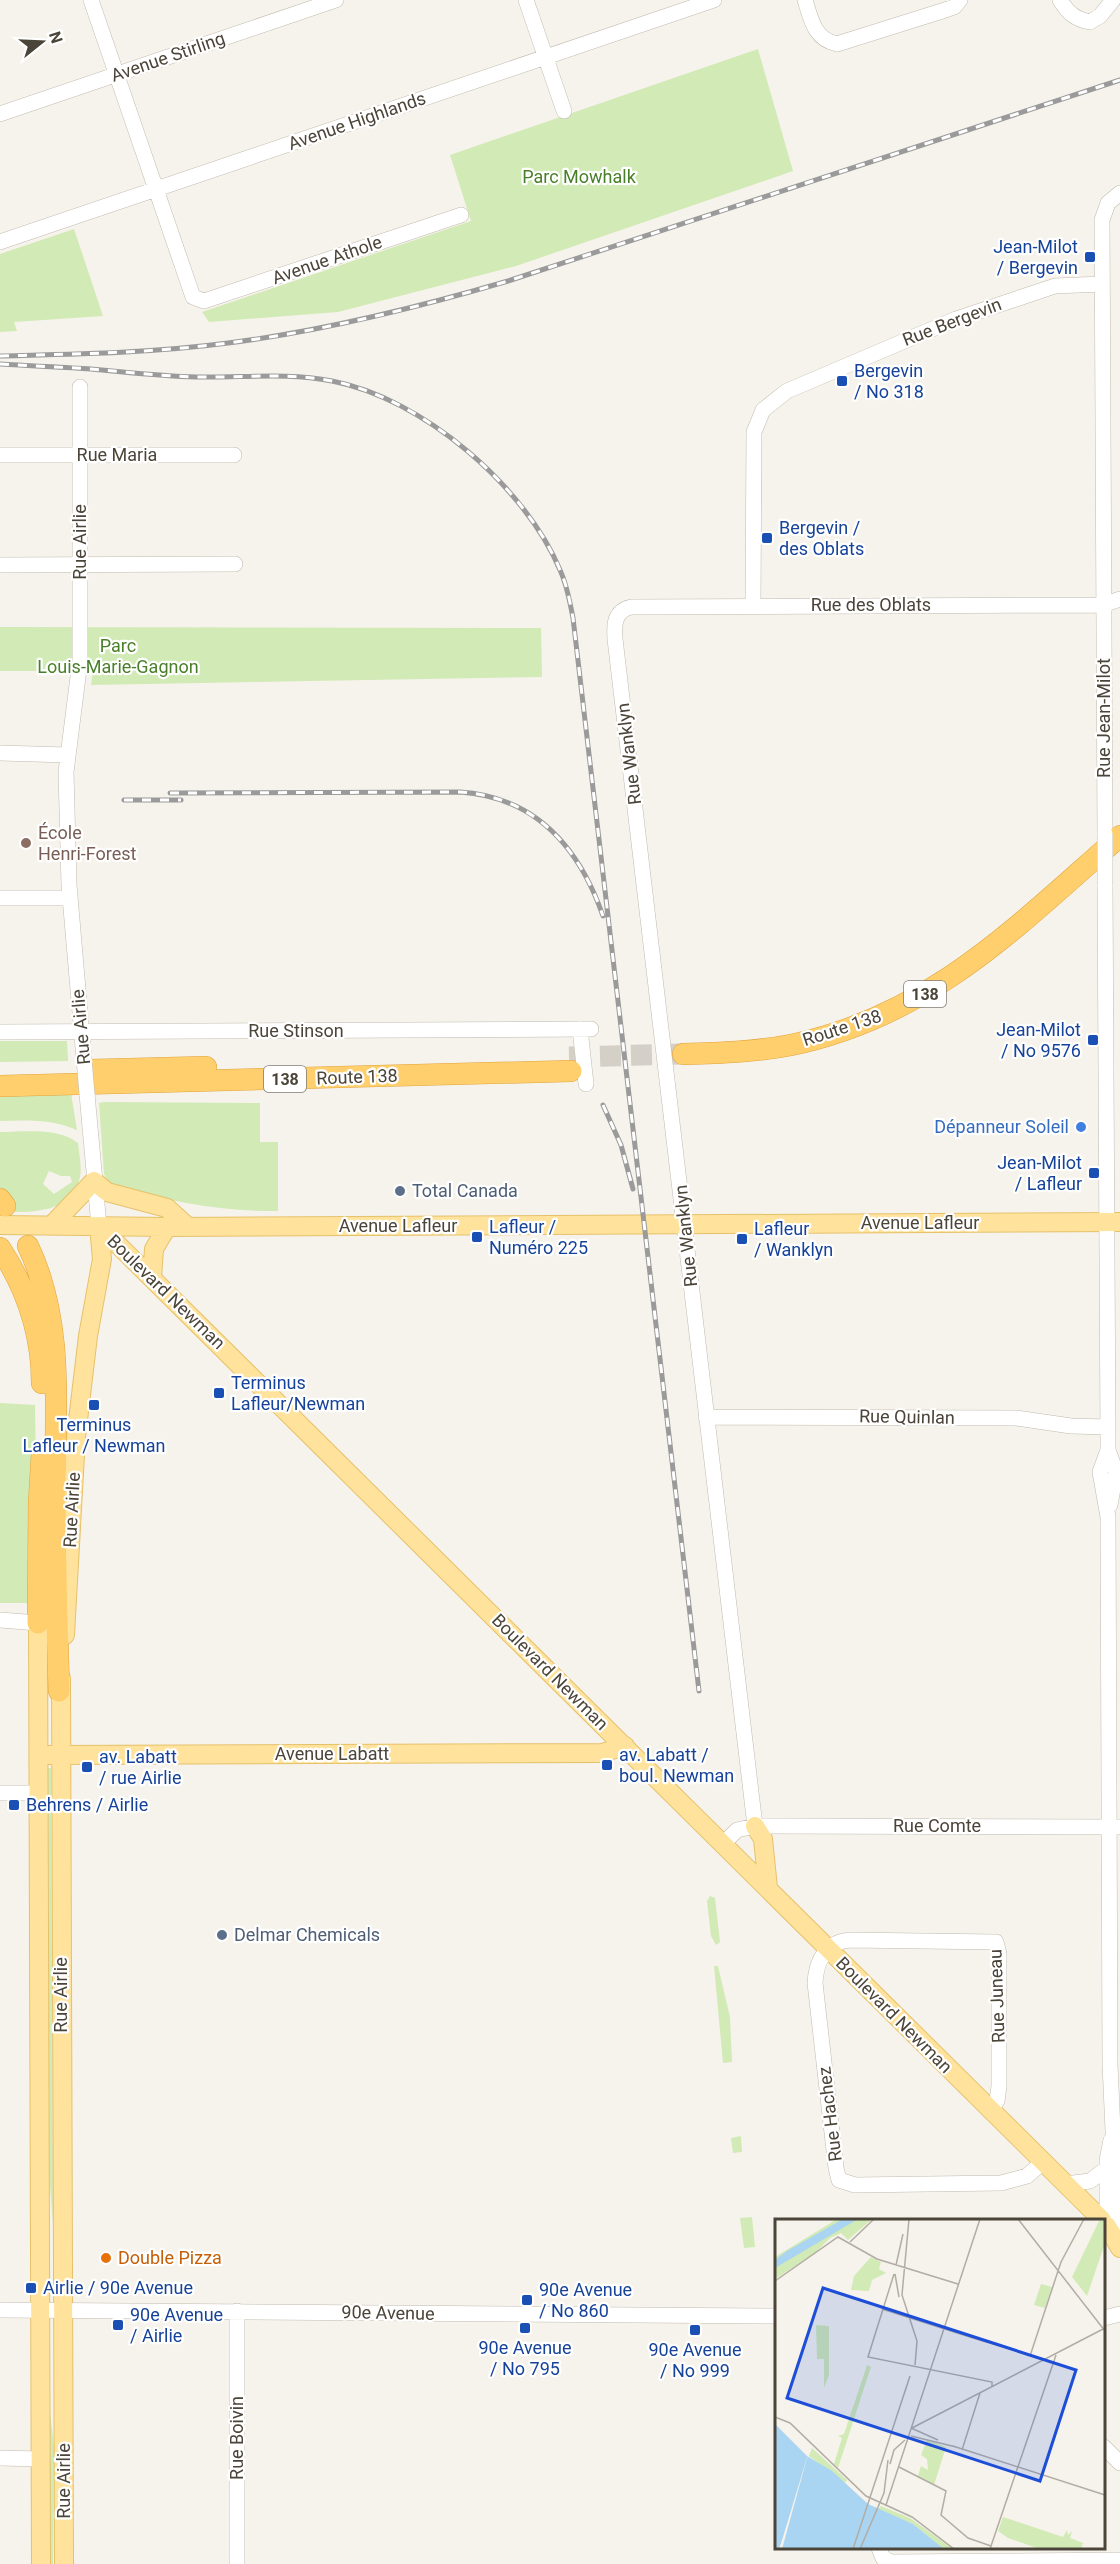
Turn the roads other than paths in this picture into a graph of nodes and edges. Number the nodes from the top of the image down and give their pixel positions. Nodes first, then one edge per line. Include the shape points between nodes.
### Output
1 (92, 0) edge
2 (336, 0) edge
3 (526, 0) edge
4 (714, 0) edge
5 (805, 0) edge
6 (960, 0) edge
7 (1060, 0) edge
8 (1113, 0) edge
9 (545, 56) junction
10 (116, 74) junction
11 (564, 111) dead end
12 (0, 114) edge
13 (155, 189) junction
14 (1114, 198) edge
15 (461, 215) dead end
16 (0, 242) edge
17 (1102, 284) junction
18 (80, 387) dead end
19 (234, 454) dead end
20 (0, 455) edge
21 (80, 455) junction
22 (79, 564) junction
23 (235, 564) dead end
24 (0, 565) edge
25 (1120, 599) edge
26 (1103, 605) junction
27 (753, 606) junction
28 (621, 610) joint
29 (0, 753) edge
30 (68, 755) junction
31 (1112, 835) edge
32 (1120, 855) edge
33 (1110, 890) edge
34 (0, 898) edge
35 (70, 898) junction
36 (82, 1031) junction
37 (0, 1032) edge
38 (575, 1071) junction
39 (0, 1072) edge
40 (0, 1086) edge
41 (94, 1181) junction
42 (2, 1210) edge
43 (1113, 1222) edge
44 (685, 1224) junction
45 (52, 1225) junction
46 (99, 1226) junction
47 (167, 1227) junction
48 (189, 1227) junction
49 (28, 1246) dead end
50 (0, 1248) edge
51 (152, 1278) junction
52 (706, 1417) junction
53 (1108, 1427) junction
54 (1114, 1451) edge
55 (0, 1620) edge
56 (38, 1623) junction
57 (1114, 1688) edge
58 (60, 1691) junction
59 (625, 1746) junction
60 (39, 1755) junction
61 (60, 1755) junction
62 (0, 1793) edge
63 (39, 1793) junction
64 (755, 1826) junction
65 (1115, 1827) edge
66 (723, 1844) junction
67 (768, 1888) junction
68 (828, 1949) junction
69 (1115, 1965) edge
70 (1116, 2102) edge
71 (990, 2110) junction
72 (1113, 2131) junction
73 (1043, 2162) junction
74 (1107, 2168) junction
75 (1065, 2184) junction
76 (1101, 2219) edge
77 (1112, 2230) edge
78 (0, 2310) edge
79 (40, 2310) junction
80 (63, 2310) junction
81 (237, 2311) junction
82 (1120, 2314) edge
83 (775, 2316) edge
84 (1105, 2319) edge
85 (1105, 2319) edge
86 (1120, 2322) edge
87 (1105, 2449) edge
88 (0, 2458) edge
89 (40, 2458) junction
90 (1120, 2463) edge
91 (880, 2549) edge
92 (1120, 2560) edge
93 (41, 2564) edge
94 (64, 2564) edge
95 (237, 2564) edge

1 - 10 street
2 - 10 street, Avenue Stirling
3 - 9 street
4 - 9 street, Avenue Highlands
5 - 6 street via 817,32 837,44 954,7
7 - 8 street via 1067,11 1090,22
9 - 11 street
9 - 13 street, Avenue Highlands
10 - 12 street, Avenue Stirling
10 - 13 street
13 - 15 street, Avenue Athole via 193,297 204,302
13 - 16 street, Avenue Highlands
14 - 17 street, Rue Jean-Milot via 1102,220
17 - 26 street, Rue Jean-Milot
17 - 27 street, Rue Bergevin via 1055,286 945,322 787,391 769,403 759,417 752,443
18 - 21 street, Rue Airlie
19 - 21 street, Rue Maria
20 - 21 street, Rue Maria
21 - 22 street, Rue Airlie
22 - 23 street
22 - 24 street
22 - 30 street, Rue Airlie via 79,671
25 - 26 street, Rue des Oblats
26 - 27 street, Rue des Oblats
26 - 31 street, Rue Jean-Milot
27 - 28 street, Rue des Oblats
28 - 44 street, Rue Wanklyn via 615,623 615,639
29 - 30 street
30 - 35 street, Rue Airlie
31 - 32 highway, Route 138 / 138 via 981,957 902,1006 856,1026 794,1044 684,1061 747,1066 794,1058 854,1042 899,1024 986,971
31 - 33 street, Rue Jean-Milot, bridge
33 - 43 street, Rue Jean-Milot
34 - 35 street
35 - 36 street, Rue Airlie
36 - 37 street, Rue Stinson
36 - 38 street, Rue Stinson via 586,1029
36 - 41 street, Rue Airlie, bridge
38 - 39 highway, Route 138 / 138
38 - 40 highway, Route 138 / 138
41 - 45 main road
41 - 46 street, Rue Airlie
41 - 48 main road via 107,1192 167,1208
42 - 45 main road, Avenue Lafleur
43 - 44 main road, Avenue Lafleur
43 - 53 street, Rue Jean-Milot
44 - 48 main road, Avenue Lafleur
44 - 52 street, Rue Wanklyn
45 - 46 main road, Avenue Lafleur
46 - 47 main road, Avenue Lafleur
46 - 51 main road, Boulevard Newman
46 - 58 main road, Rue Airlie via 102,1253 76,1437
47 - 48 main road, Avenue Lafleur
47 - 51 main road via 154,1249
49 - 58 highway via 46,1293 54,1341
50 - 56 highway via 29,1305 41,1356
51 - 59 main road, Boulevard Newman
52 - 53 street, Rue Quinlan via 1016,1418
52 - 64 street, Rue Wanklyn
53 - 54 street, Rue Jean-Milot
54 - 57 street, Rue Jean-Milot via 1116,1472 1108,1517
55 - 56 street
56 - 60 main road, Rue Airlie
57 - 65 street, Rue Jean-Milot
58 - 61 main road, Rue Airlie
59 - 61 main road, Avenue Labatt via 602,1753
59 - 66 main road, Boulevard Newman
60 - 61 main road, Avenue Labatt
60 - 63 main road, Rue Airlie
61 - 80 main road, Rue Airlie
62 - 63 street
63 - 79 main road, Rue Airlie
64 - 65 street, Rue Comte
64 - 66 street via 737,1830
64 - 67 main road via 763,1839
65 - 69 street, Rue Jean-Milot
66 - 67 main road, Boulevard Newman
67 - 68 main road, Boulevard Newman
68 - 71 main road, Boulevard Newman
68 - 71 street, Rue Juneau via 837,1942 850,1940 996,1942 1000,2079 997,2101
68 - 73 street, Rue Hachez via 818,1964 815,1983 836,2174 841,2182 990,2184 1027,2176
69 - 70 street, Rue Jean-Milot
70 - 72 street, Rue Jean-Milot
71 - 73 main road, Boulevard Newman
72 - 74 street, Rue Jean-Milot
72 - 77 street, Rue Jean-Milot via 1119,2160
73 - 75 main road, Boulevard Newman
74 - 75 street via 1090,2181
74 - 77 street, Rue Jean-Milot
75 - 76 main road, Boulevard Newman
78 - 79 street, 90e Avenue
79 - 80 street, 90e Avenue
79 - 89 main road, Rue Airlie
80 - 81 street, 90e Avenue
80 - 94 main road, Rue Airlie
81 - 83 street, 90e Avenue
81 - 95 street, Rue Boivin
82 - 84 street
85 - 86 street
87 - 90 street
88 - 89 street
89 - 93 main road, Rue Airlie
91 - 92 street via 883,2558 891,2562

